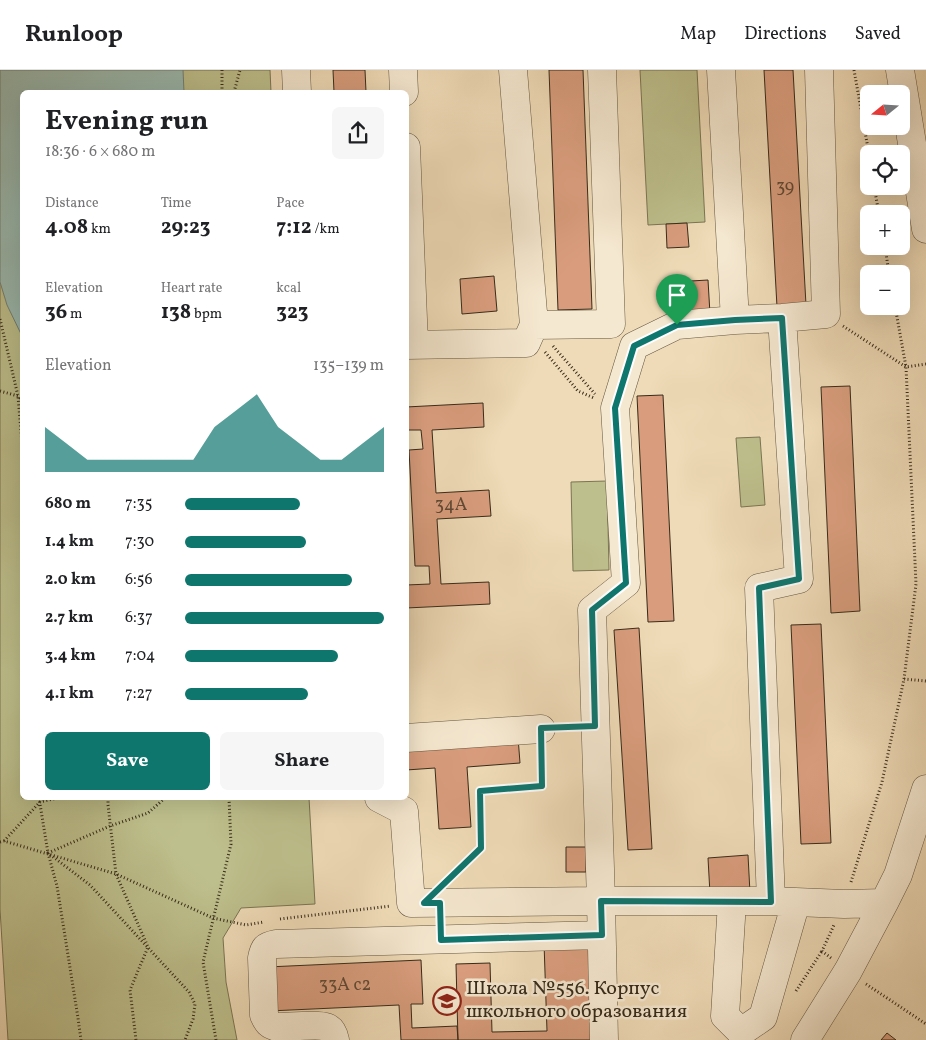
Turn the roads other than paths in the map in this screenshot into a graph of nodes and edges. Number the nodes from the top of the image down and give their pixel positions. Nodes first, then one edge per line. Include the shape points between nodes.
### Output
1 (296, 70) edge
2 (403, 70) edge
3 (512, 70) edge
4 (602, 70) edge
5 (721, 70) edge
6 (820, 70) edge
7 (900, 70) edge
8 (297, 90) edge
9 (404, 90) edge
10 (926, 229) edge
11 (409, 296) edge
12 (782, 318) junction
13 (735, 320) junction
14 (532, 330) junction
15 (410, 345) edge
16 (541, 728) road end
17 (409, 738) edge
18 (926, 792) edge
19 (383, 800) edge
20 (601, 901) junction
21 (732, 902) junction
22 (784, 902) junction
23 (425, 903) junction
24 (884, 903) junction
25 (602, 935) junction
26 (441, 940) junction
27 (335, 1040) edge
28 (604, 1040) edge
29 (805, 1040) edge

1 - 8 street
2 - 9 street
3 - 14 street
4 - 14 street via 611,324
5 - 13 street
6 - 12 street via 826,314
7 - 10 street
11 - 15 street
12 - 13 street
12 - 22 street via 799,579 759,588
13 - 20 street via 677,325 634,346 615,408 626,583 592,610
14 - 15 street via 526,343
16 - 17 street
18 - 24 street via 898,875
19 - 23 street via 404,811
20 - 21 street
20 - 23 street
20 - 25 street
21 - 22 street
21 - 22 street via 725,1016 741,1032 762,1016
22 - 24 street
23 - 26 street
24 - 29 street via 848,972
25 - 26 street
25 - 28 street
26 - 27 street via 269,945 262,958 267,1022 278,1027 326,1027

